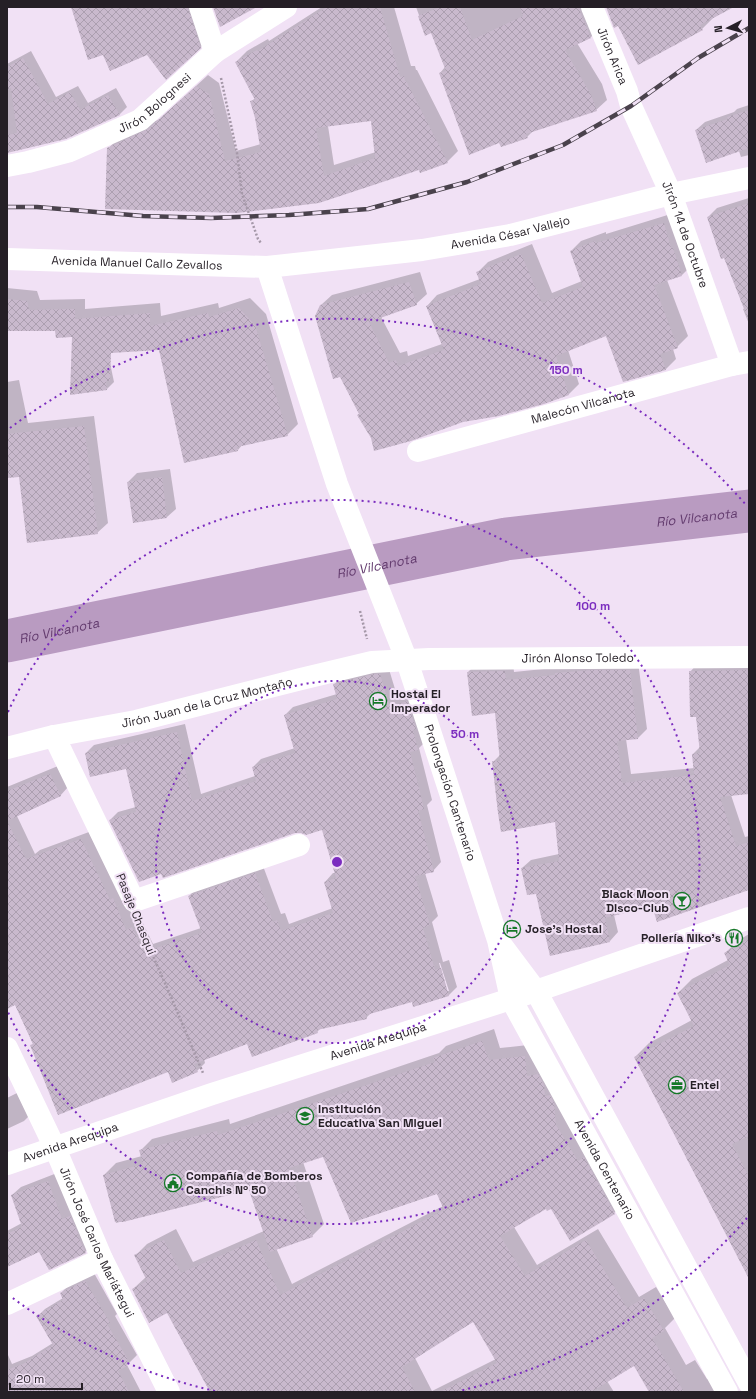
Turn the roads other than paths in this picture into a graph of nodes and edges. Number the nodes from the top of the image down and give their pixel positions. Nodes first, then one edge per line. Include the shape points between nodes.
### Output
1 (200, 7) edge
2 (286, 7) edge
3 (592, 7) edge
4 (215, 52) junction
5 (631, 106) joint
6 (7, 166) edge
7 (749, 178) edge
8 (671, 194) junction
9 (7, 259) edge
10 (267, 267) junction
11 (741, 363) edge
12 (418, 451) dead end
13 (749, 657) edge
14 (407, 661) junction
15 (54, 736) junction
16 (7, 748) edge
17 (299, 845) dead end
18 (749, 918) edge
19 (498, 940) junction
20 (536, 992) junction
21 (511, 999) junction
22 (7, 1048) edge
23 (55, 1148) junction
24 (7, 1164) edge
25 (102, 1259) junction
26 (7, 1304) edge
27 (749, 1383) edge
28 (169, 1392) edge
29 (727, 1392) edge

1 - 4 street
2 - 4 street, Jirón Bolognesi
3 - 5 street, Jirón Arica
4 - 6 street, Jirón Bolognesi via 140,120 70,151
5 - 8 street, Jirón 14 de Octubre
7 - 8 street, Avenida César Vallejo
8 - 10 street, Avenida César Vallejo via 510,235 422,250
8 - 11 street, Jirón 14 de Octubre
9 - 10 street, Avenida Manuel Callo Zevallos
10 - 14 street, Prolongación Cantenario via 336,484
11 - 12 street, Malecón Vilcanota
13 - 14 street, Jirón Alonso Toledo
14 - 15 street, Jirón Juan de la Cruz Montaño via 372,662 136,721
14 - 19 street, Prolongación Cantenario
15 - 16 street, Jirón Juan de la Cruz Montaño
15 - 17 street, Pasaje Chasqui via 134,901
18 - 20 street, Avenida Arequipa
19 - 20 street
19 - 21 street, Avenida Centenario
20 - 21 street, Avenida Arequipa
20 - 27 street
21 - 23 street, Avenida Arequipa via 212,1094
21 - 29 street, Avenida Centenario
22 - 23 street, Jirón José Carlos Mariátegui
23 - 24 street, Avenida Arequipa
23 - 25 street, Jirón José Carlos Mariátegui
25 - 26 street
25 - 28 street, Jirón José Carlos Mariátegui

